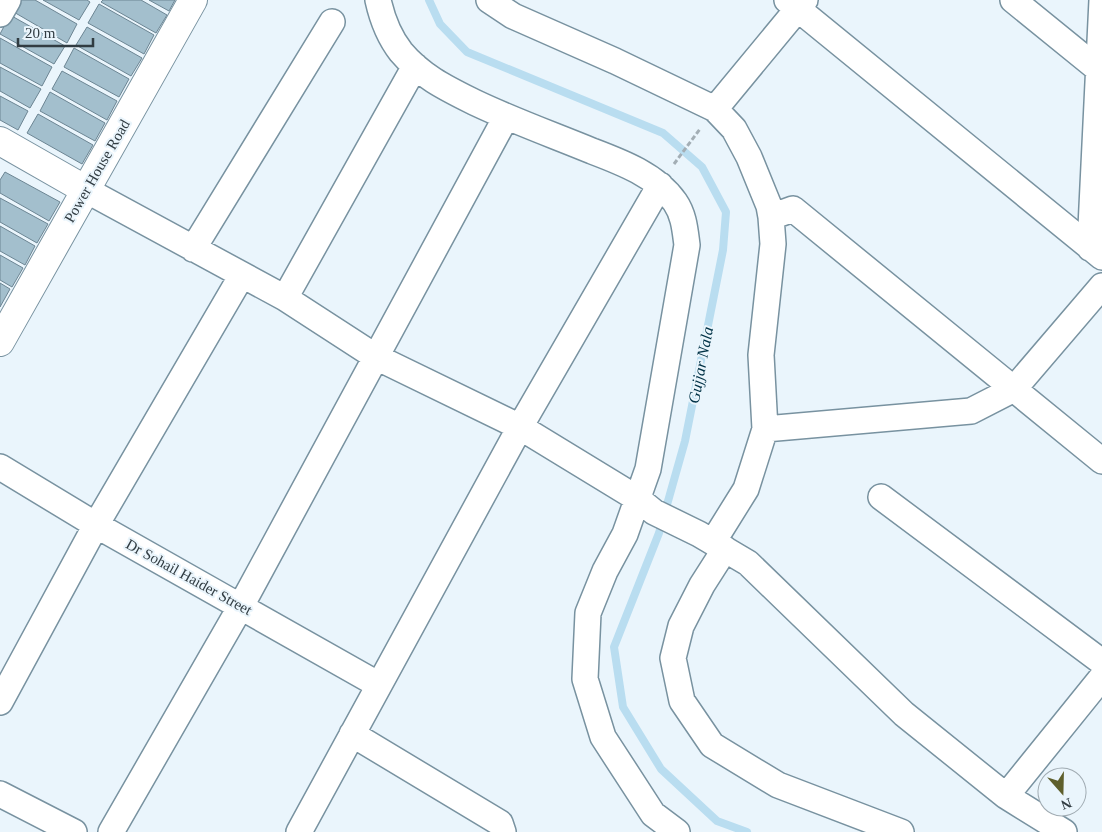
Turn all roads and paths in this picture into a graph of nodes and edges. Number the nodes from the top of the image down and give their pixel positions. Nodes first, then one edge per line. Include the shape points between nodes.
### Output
1 (8, 0) edge
2 (193, 0) edge
3 (378, 0) edge
4 (489, 0) edge
5 (1013, 0) edge
6 (1102, 0) edge
7 (797, 3) edge
8 (0, 14) edge
9 (332, 22) dead end
10 (1100, 56) edge
11 (415, 66) junction
12 (506, 117) junction
13 (708, 118) junction
14 (0, 141) edge
15 (664, 178) junction
16 (86, 190) junction
17 (771, 218) junction
18 (193, 249) junction
19 (1096, 252) edge
20 (242, 275) junction
21 (1102, 286) edge
22 (284, 298) junction
23 (0, 342) edge
24 (376, 357) junction
25 (1014, 389) junction
26 (520, 426) junction
27 (765, 429) junction
28 (1102, 461) edge
29 (0, 467) edge
30 (881, 497) dead end
31 (646, 506) junction
32 (96, 525) junction
33 (713, 542) junction
34 (242, 606) junction
35 (1102, 662) edge
36 (1102, 676) edge
37 (379, 685) junction
38 (0, 702) edge
39 (352, 734) junction
40 (0, 794) edge
41 (1006, 796) junction
42 (499, 829) edge
43 (74, 832) edge
44 (111, 832) edge
45 (299, 832) edge
46 (677, 832) edge
47 (900, 832) edge
48 (1064, 832) edge

1 - 8 street
2 - 16 street, Power House Road
3 - 11 street via 386,26 400,51
4 - 13 street via 513,16 615,61
5 - 10 street
6 - 10 street
7 - 13 street
7 - 19 street
9 - 18 street
10 - 19 street
11 - 12 street via 436,83
11 - 22 street
12 - 15 street
12 - 24 street
13 - 15 path
13 - 17 street via 734,129 769,206
14 - 16 street
15 - 26 street
15 - 31 street via 684,221 687,245 648,469
16 - 18 street
16 - 23 street, Power House Road
17 - 25 street via 793,209
17 - 27 street via 773,244 762,356
18 - 20 street
20 - 22 street
20 - 32 street
21 - 25 street
22 - 24 street
24 - 26 street
24 - 34 street
25 - 27 street via 971,411
25 - 28 street
26 - 31 street
26 - 37 street
27 - 33 street via 746,489
29 - 32 street, Dr Sohail Haider Street
30 - 35 street
31 - 33 street
31 - 46 street via 625,534 588,613 585,679 603,737 653,814
32 - 34 street, Dr Sohail Haider Street
32 - 38 street
33 - 41 street via 748,563 904,714
33 - 47 street via 702,585 681,626 673,658 682,701 712,745 778,785
34 - 37 street, Dr Sohail Haider Street
34 - 44 street
36 - 41 street
37 - 39 street
39 - 42 street
39 - 45 street
40 - 43 street
41 - 48 street

